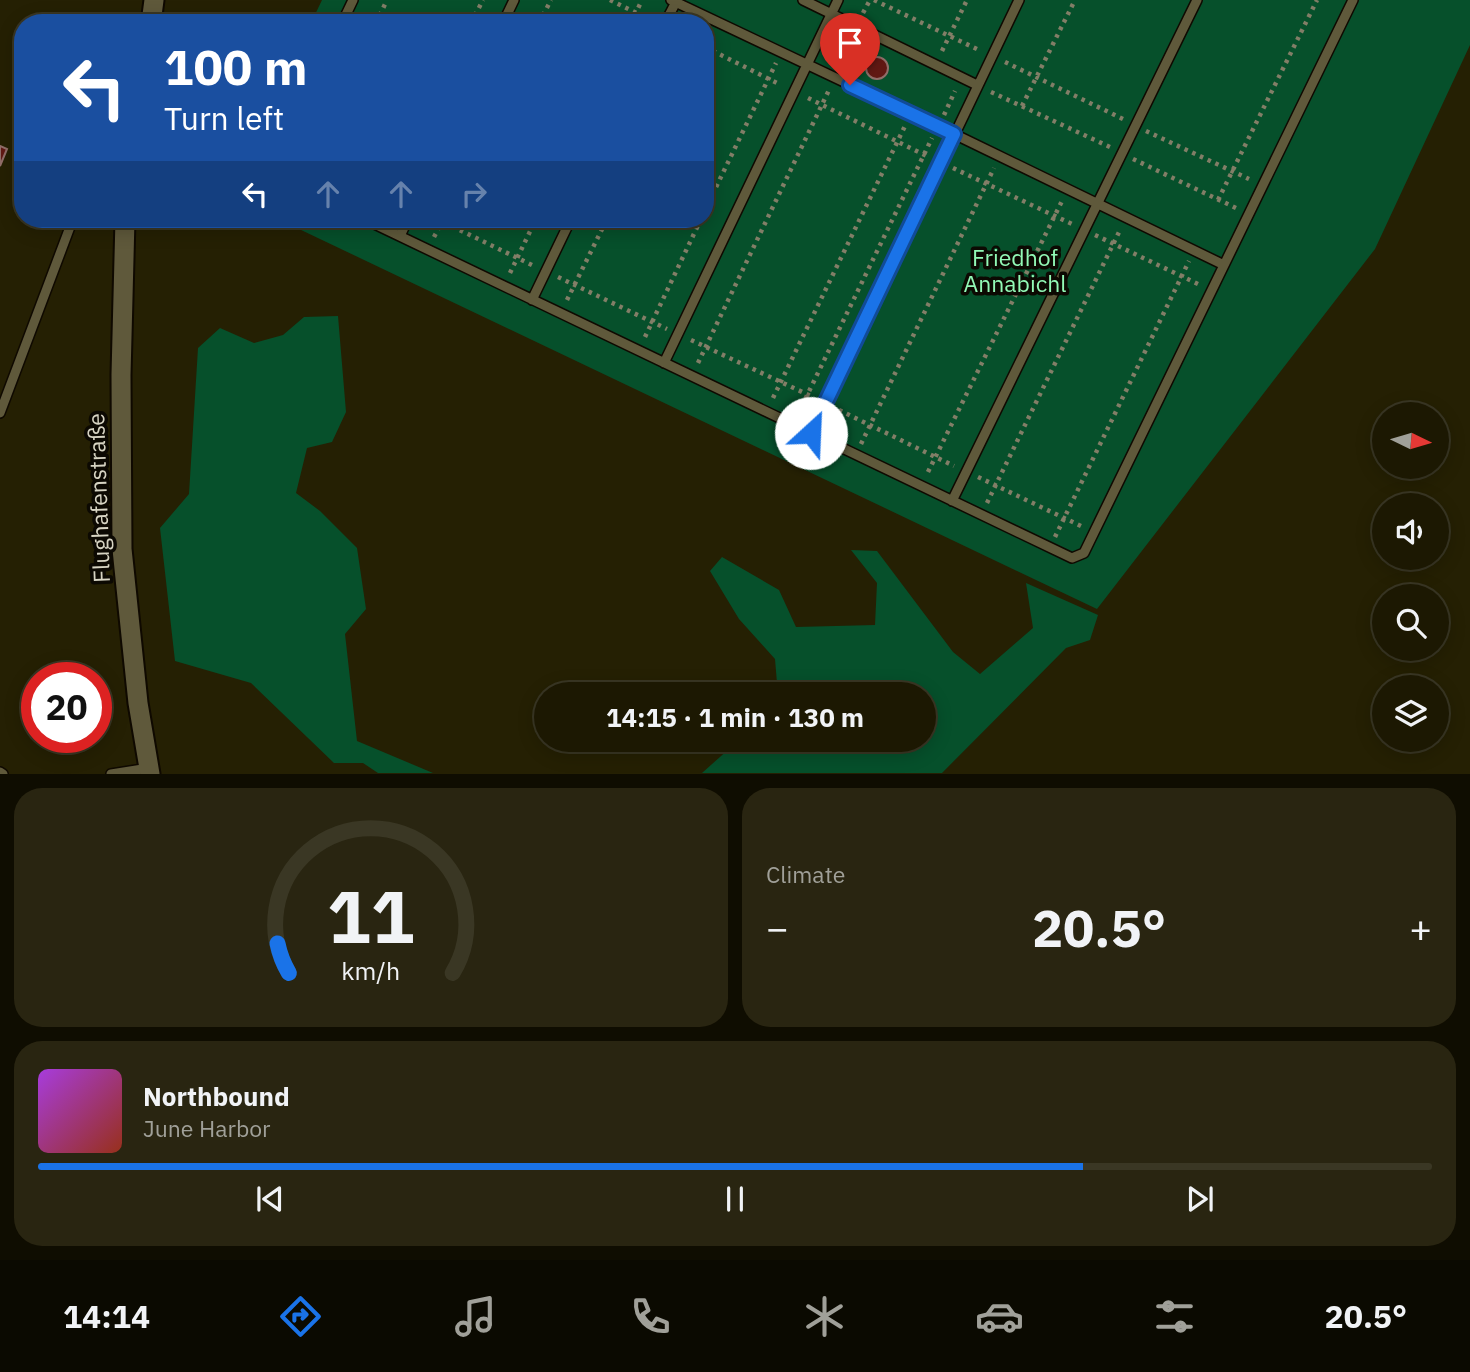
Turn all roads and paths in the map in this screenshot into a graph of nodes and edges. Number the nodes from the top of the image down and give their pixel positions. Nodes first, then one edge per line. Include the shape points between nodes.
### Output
1 (610, 0) edge
2 (642, 0) edge
3 (803, 0) edge
4 (838, 0) edge
5 (874, 0) edge
6 (967, 0) edge
7 (1019, 0) edge
8 (1074, 0) edge
9 (1196, 0) edge
10 (1317, 0) edge
11 (1353, 0) edge
12 (674, 1) edge
13 (636, 12) junction
14 (640, 14) edge
15 (701, 14) edge
16 (831, 14) junction
17 (714, 20) edge
18 (950, 36) junction
19 (982, 36) dead end
20 (976, 48) junction
21 (714, 51) edge
22 (781, 52) junction
23 (992, 56) junction
24 (807, 65) junction
25 (936, 65) junction
26 (769, 78) junction
27 (835, 78) junction
28 (962, 78) junction
29 (1037, 78) junction
30 (977, 85) junction
31 (794, 91) junction
32 (822, 105) junction
33 (1022, 106) dead end
34 (911, 114) junction
35 (1135, 125) junction
36 (938, 126) junction
37 (954, 134) junction
38 (898, 142) junction
39 (924, 155) junction
40 (1000, 156) junction
41 (940, 163) junction
42 (1233, 171) junction
43 (986, 184) junction
44 (1262, 186) junction
45 (1068, 190) junction
46 (714, 191) edge
47 (1219, 200) dead end
48 (1097, 204) junction
49 (1055, 216) junction
50 (1126, 218) junction
51 (70, 228) edge
52 (125, 228) edge
53 (383, 228) edge
54 (404, 228) edge
55 (455, 228) edge
56 (532, 228) edge
57 (567, 228) edge
58 (602, 228) edge
59 (697, 228) edge
60 (1084, 229) junction
61 (400, 236) junction
62 (1113, 243) junction
63 (1194, 251) junction
64 (517, 258) junction
65 (1224, 265) junction
66 (546, 272) junction
67 (1182, 276) junction
68 (574, 285) junction
69 (504, 286) junction
70 (1211, 291) junction
71 (532, 300) junction
72 (561, 313) junction
73 (652, 322) junction
74 (679, 334) junction
75 (706, 347) junction
76 (638, 351) junction
77 (664, 363) junction
78 (692, 376) junction
79 (780, 382) junction
80 (808, 395) junction
81 (825, 403) junction
82 (766, 411) junction
83 (0, 413) edge
84 (793, 424) junction
85 (870, 425) junction
86 (811, 433) junction
87 (856, 454) junction
88 (936, 457) junction
89 (966, 472) junction
90 (922, 486) junction
91 (995, 486) junction
92 (952, 501) junction
93 (981, 514) junction
94 (1064, 519) junction
95 (1094, 533) junction
96 (1050, 547) junction
97 (149, 771) edge
98 (111, 774) edge

1 - 13 path
2 - 13 path
3 - 16 lane
4 - 16 lane
5 - 18 path
6 - 18 path
7 - 23 lane
8 - 29 path
9 - 35 lane
10 - 42 path
11 - 44 lane
12 - 15 lane
13 - 14 path
16 - 24 lane
16 - 25 lane
17 - 22 lane
18 - 20 path
18 - 25 path
19 - 20 path
20 - 23 path
20 - 28 path
21 - 26 path
22 - 24 lane
22 - 26 path
23 - 29 path
23 - 30 lane
24 - 27 lane
24 - 31 lane
25 - 28 lane
26 - 31 path
26 - 46 path
27 - 32 path
27 - 34 lane
28 - 30 lane
28 - 36 path
29 - 33 path
29 - 35 path
30 - 37 lane
31 - 32 path
31 - 74 lane
32 - 38 path
32 - 75 path
34 - 36 lane
34 - 38 path
35 - 42 path
35 - 48 lane
36 - 37 lane
36 - 39 path
37 - 40 lane
37 - 41 lane
38 - 39 path
38 - 79 path
39 - 41 path
39 - 80 path
40 - 43 path
40 - 45 lane
41 - 43 path
41 - 81 lane
42 - 44 path
42 - 47 path
43 - 49 path
43 - 85 path
44 - 65 lane
45 - 48 lane
45 - 49 path
48 - 50 lane
48 - 60 lane
49 - 60 path
49 - 88 path
50 - 62 path
50 - 63 lane
51 - 83 lane
52 - 97 street, Flughafenstraße via 122,550
53 - 61 lane
54 - 61 lane
55 - 64 path
56 - 64 path
57 - 66 lane
58 - 68 path
59 - 73 path
60 - 62 path
60 - 89 lane
61 - 69 lane
62 - 67 path
62 - 91 path
63 - 65 lane
63 - 67 path
64 - 66 path
64 - 69 path
65 - 70 lane
66 - 68 path
66 - 71 lane
67 - 70 path
67 - 94 path
68 - 72 path
68 - 73 path
69 - 71 lane
70 - 95 lane
71 - 72 lane
72 - 76 lane
73 - 74 path
73 - 76 path
74 - 75 path
74 - 77 lane
75 - 78 path
75 - 79 path
76 - 77 lane
77 - 78 lane
78 - 82 lane
79 - 80 path
79 - 82 path
80 - 81 path
80 - 84 path
81 - 85 path
81 - 86 lane
82 - 84 lane
84 - 86 lane
85 - 87 path
85 - 88 path
86 - 87 lane
87 - 90 lane
88 - 89 path
88 - 90 path
89 - 91 path
89 - 92 lane
90 - 92 lane
91 - 93 path
91 - 94 path
92 - 93 lane
93 - 96 lane
94 - 95 path
94 - 96 path
95 - 96 lane via 1084,553 1072,558
97 - 98 lane

